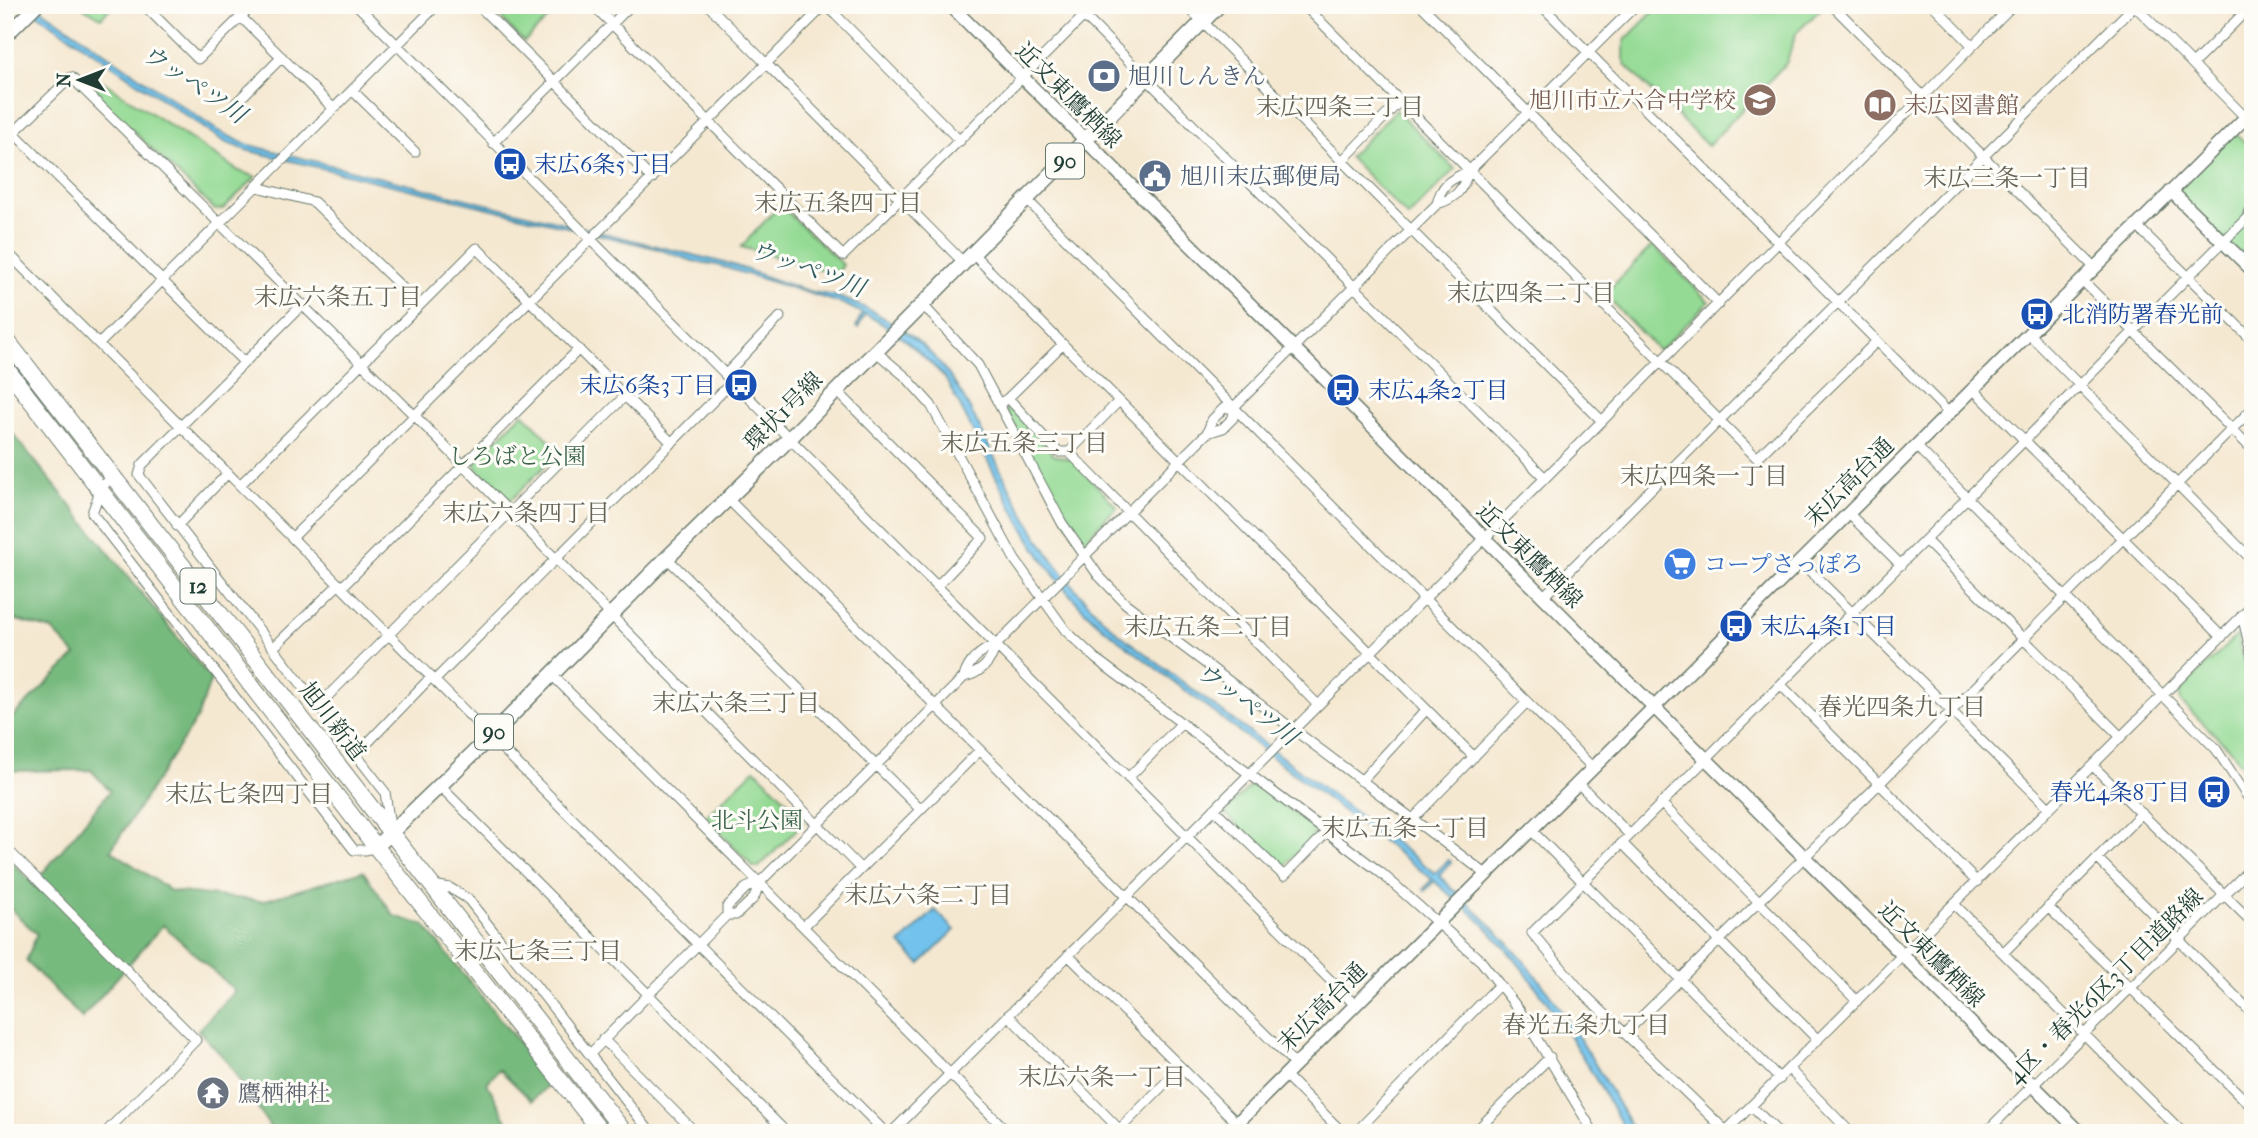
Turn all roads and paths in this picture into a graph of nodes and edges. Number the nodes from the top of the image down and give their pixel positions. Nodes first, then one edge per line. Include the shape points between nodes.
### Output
1 (37, 5) edge
2 (253, 5) edge
3 (357, 5) edge
4 (437, 5) edge
5 (478, 5) edge
6 (593, 5) edge
7 (631, 5) edge
8 (708, 5) edge
9 (825, 5) edge
10 (950, 5) edge
11 (1073, 5) edge
12 (1095, 5) edge
13 (1186, 5) edge
14 (1219, 5) edge
15 (1304, 5) edge
16 (1421, 5) edge
17 (1541, 5) edge
18 (1636, 5) edge
19 (1832, 5) edge
20 (1933, 5) edge
21 (2013, 5) edge
22 (2134, 5) edge
23 (2252, 5) edge
24 (148, 6) edge
25 (1084, 16) junction
26 (241, 18) junction
27 (1202, 22) junction
28 (613, 24) junction
29 (6, 35) edge
30 (1972, 45) junction
31 (397, 46) junction
32 (1588, 52) junction
33 (282, 57) junction
34 (2193, 64) junction
35 (767, 65) junction
36 (1023, 77) junction
37 (1146, 78) junction
38 (555, 82) junction
39 (353, 90) junction
40 (1922, 96) junction
41 (1399, 102) junction
42 (236, 103) dead end
43 (334, 108) junction
44 (1527, 113) junction
45 (2249, 113) edge
46 (709, 122) junction
47 (13, 133) junction
48 (5, 141) edge
49 (960, 141) junction
50 (1086, 141) junction
51 (493, 143) junction
52 (415, 152) dead end
53 (1984, 157) junction
54 (1343, 160) junction
55 (1469, 171) junction
56 (652, 179) junction
57 (257, 187) junction
58 (2171, 191) junction
59 (901, 198) junction
60 (1027, 200) junction
61 (1437, 204) junction
62 (2252, 214) edge
63 (220, 221) junction
64 (2136, 225) junction
65 (1411, 230) junction
66 (590, 240) junction
67 (1778, 242) junction
68 (2222, 242) junction
69 (5, 250) edge
70 (968, 258) junction
71 (2094, 267) junction
72 (2253, 271) edge
73 (2189, 278) junction
74 (161, 280) junction
75 (2081, 280) junction
76 (1354, 286) junction
77 (529, 300) junction
78 (1838, 302) junction
79 (303, 304) junction
80 (419, 304) junction
81 (922, 304) junction
82 (1719, 304) junction
83 (780, 317) dead end
84 (2134, 331) junction
85 (2028, 333) junction
86 (5, 338) edge
87 (1877, 341) junction
88 (2253, 341) edge
89 (99, 344) junction
90 (1063, 344) junction
91 (879, 347) junction
92 (1292, 347) junction
93 (579, 349) junction
94 (244, 362) junction
95 (1661, 362) junction
96 (362, 363) junction
97 (5, 367) edge
98 (725, 375) junction
99 (732, 382) junction
100 (2081, 386) junction
101 (1972, 388) junction
102 (836, 390) junction
103 (625, 396) junction
104 (1008, 398) junction
105 (1119, 401) junction
106 (999, 404) junction
107 (1234, 407) junction
108 (2253, 408) edge
109 (1948, 412) junction
110 (414, 415) junction
111 (1602, 421) junction
112 (1720, 421) junction
113 (181, 426) junction
114 (2232, 429) junction
115 (789, 439) junction
116 (2025, 439) junction
117 (672, 443) junction
118 (1916, 445) junction
119 (2253, 450) edge
120 (1069, 452) junction
121 (1180, 462) junction
122 (463, 464) junction
123 (228, 473) junction
124 (1545, 478) junction
125 (107, 482) junction
126 (2176, 484) junction
127 (240, 485) junction
128 (1968, 497) junction
129 (727, 498) junction
130 (509, 512) junction
131 (1127, 513) junction
132 (1848, 513) junction
133 (177, 526) junction
134 (995, 527) junction
135 (293, 537) junction
136 (983, 538) junction
137 (2123, 538) junction
138 (1484, 539) junction
139 (1925, 540) junction
140 (667, 558) junction
141 (555, 559) junction
142 (1081, 559) junction
143 (1800, 561) junction
144 (2253, 561) edge
145 (1901, 565) junction
146 (340, 585) junction
147 (937, 586) junction
148 (1045, 596) junction
149 (2066, 596) junction
150 (1543, 597) junction
151 (1425, 598) junction
152 (2253, 605) edge
153 (1853, 613) junction
154 (610, 615) junction
155 (2242, 615) junction
156 (389, 634) junction
157 (2222, 637) junction
158 (2024, 638) junction
159 (996, 645) junction
160 (273, 648) junction
161 (1368, 653) junction
162 (2253, 662) edge
163 (551, 674) junction
164 (433, 679) junction
165 (1781, 685) junction
166 (308, 693) junction
167 (2164, 694) junction
168 (1527, 702) junction
169 (936, 705) junction
170 (1317, 705) junction
171 (318, 706) junction
172 (1654, 706) junction
173 (294, 708) junction
174 (1426, 710) junction
175 (1951, 711) junction
176 (1182, 723) junction
177 (1289, 734) junction
178 (490, 737) junction
179 (2121, 737) junction
180 (981, 750) junction
181 (356, 755) junction
182 (1474, 757) junction
183 (1708, 759) junction
184 (877, 766) junction
185 (2093, 766) junction
186 (1592, 767) junction
187 (1250, 774) junction
188 (1128, 778) junction
189 (1361, 781) junction
190 (1577, 782) junction
191 (1878, 784) junction
192 (440, 786) junction
193 (1661, 803) junction
194 (2253, 805) edge
195 (2049, 808) junction
196 (920, 809) junction
197 (1214, 809) junction
198 (2142, 813) junction
199 (1413, 819) junction
200 (817, 826) junction
201 (1531, 830) junction
202 (1327, 832) junction
203 (391, 834) junction
204 (1630, 835) junction
205 (1187, 836) junction
206 (1622, 843) junction
207 (5, 847) edge
208 (376, 847) junction
209 (1805, 856) junction
210 (2097, 858) junction
211 (2253, 866) edge
212 (861, 869) junction
213 (1486, 874) junction
214 (760, 881) junction
215 (1585, 881) junction
216 (1977, 882) junction
217 (433, 885) junction
218 (2224, 894) junction
219 (1127, 896) junction
220 (1756, 902) junction
221 (1954, 904) junction
222 (2048, 907) junction
223 (1438, 922) junction
224 (2253, 923) edge
225 (804, 926) junction
226 (2178, 940) junction
227 (1718, 941) junction
228 (698, 943) junction
229 (2003, 953) junction
230 (1903, 954) junction
231 (1068, 955) junction
232 (1680, 979) junction
233 (1499, 985) junction
234 (2130, 988) junction
235 (648, 994) junction
236 (1857, 1001) junction
237 (1355, 1005) junction
238 (2253, 1014) edge
239 (1008, 1015) junction
240 (1625, 1033) junction
241 (2084, 1034) junction
242 (603, 1039) junction
243 (1818, 1040) junction
244 (590, 1054) junction
245 (1550, 1057) junction
246 (1296, 1064) junction
247 (1180, 1068) junction
248 (1790, 1070) junction
249 (951, 1073) junction
250 (1284, 1075) junction
251 (1780, 1079) junction
252 (2034, 1086) junction
253 (1752, 1107) junction
254 (2253, 1108) edge
255 (1237, 1123) junction
256 (111, 1130) edge
257 (1118, 1131) edge
258 (1591, 1131) edge
259 (1725, 1132) edge
260 (602, 1133) edge
261 (625, 1133) edge
262 (651, 1133) edge
263 (696, 1133) edge
264 (787, 1133) edge
265 (886, 1133) edge
266 (891, 1133) edge
267 (1009, 1133) edge
268 (1227, 1133) edge
269 (1343, 1133) edge
270 (1355, 1133) edge
271 (1474, 1133) edge
272 (1779, 1133) edge
273 (1851, 1133) edge
274 (1985, 1133) edge
275 (2081, 1133) edge
276 (2183, 1133) edge

1 - 29 street
2 - 26 street
3 - 31 street
4 - 31 street
5 - 38 street
6 - 28 street
7 - 28 street
8 - 35 street
9 - 35 street
9 - 49 street
10 - 36 street, 近文東鷹栖線
11 - 25 street
12 - 25 street
13 - 27 street
14 - 27 main road, 環状1号線 / 90
15 - 41 street
16 - 44 street
17 - 32 street
18 - 32 street
19 - 40 street
20 - 30 street
21 - 30 street
22 - 34 street
22 - 53 street
23 - 34 street
24 - 26 street via 198,59
25 - 36 street
25 - 37 street
26 - 33 street
27 - 37 main road, 環状1号線 / 90
27 - 54 street
28 - 38 street
28 - 46 street
30 - 40 street
31 - 39 street
31 - 51 street
32 - 44 street
32 - 67 street
33 - 42 street
33 - 43 street
34 - 45 street
35 - 46 street
35 - 59 street
36 - 49 street
36 - 50 street, 近文東鷹栖線
37 - 50 main road, 環状1号線 / 90
37 - 76 street
38 - 51 street
38 - 56 street
39 - 43 street
39 - 52 street
40 - 53 street
40 - 67 street
41 - 54 street
41 - 55 street
43 - 57 street
44 - 55 street
44 - 82 street
45 - 58 street, 末広高台通
46 - 56 street
46 - 59 street via 843,256
47 - 48 street
47 - 63 street via 71,77
47 - 74 street
49 - 59 street
50 - 60 main road, 環状1号線 / 90
50 - 92 street, 近文東鷹栖線
51 - 66 street
53 - 71 street
53 - 78 street
54 - 65 street
55 - 61 street via 1440,191
55 - 61 street via 1462,191
55 - 95 street
56 - 66 street
57 - 63 street
57 - 80 street via 314,202
58 - 64 street, 末広高台通
58 - 68 street
59 - 70 street
60 - 70 main road, 環状1号線 / 90
60 - 107 street
61 - 65 street
62 - 68 street
63 - 74 street
63 - 79 street
64 - 71 street, 末広高台通
64 - 73 street
65 - 76 street
65 - 111 street
66 - 77 street
66 - 98 street
67 - 78 street
67 - 82 street
68 - 72 street
68 - 73 street
69 - 89 street
70 - 81 main road, 環状1号線 / 90
70 - 90 street
71 - 75 street, 末広高台通
73 - 84 street
73 - 88 street
74 - 89 street
74 - 94 street
75 - 84 street
75 - 85 street, 末広高台通
76 - 92 street
76 - 124 street
77 - 80 street via 477,248
77 - 93 street
77 - 110 street
78 - 87 street
78 - 112 street
79 - 94 street
79 - 96 street
80 - 96 street
81 - 91 main road, 環状1号線 / 90
81 - 106 street via 978,366
82 - 95 street
83 - 98 street
84 - 100 street
84 - 114 street
85 - 100 street
85 - 101 street, 末広高台通
86 - 125 highway, 旭川新道 / 12
87 - 109 street
87 - 112 street via 1757,458
89 - 113 street
90 - 104 street
90 - 105 street
91 - 102 main road, 環状1号線 / 90
91 - 134 street via 932,405
92 - 107 street
92 - 138 street, 近文東鷹栖線
93 - 103 street
93 - 122 street
94 - 113 street
95 - 111 street
95 - 112 street
96 - 110 street
96 - 127 street
97 - 125 highway, 旭川新道 / 12
98 - 99 street
99 - 115 street
99 - 117 street
100 - 116 street
100 - 126 street
101 - 109 street, 末広高台通
101 - 116 street
102 - 115 main road, 環状1号線 / 90
102 - 136 street
103 - 117 street
103 - 130 street
104 - 106 street
104 - 120 street via 1058,452
105 - 120 street
105 - 121 street
106 - 142 street
107 - 121 street via 1224,408 1212,420 1207,433
107 - 151 street
108 - 114 street
109 - 118 street, 末広高台通
110 - 122 street
110 - 135 street
111 - 124 street
112 - 150 street
113 - 123 street
113 - 133 street via 142,465 139,475
114 - 119 street
114 - 126 street
115 - 129 main road, 環状1号線 / 90
115 - 147 street
116 - 128 street
116 - 137 street
117 - 141 street
118 - 128 street
118 - 132 street, 末広高台通
120 - 131 street
121 - 131 street
121 - 161 street
122 - 130 street
122 - 146 street
123 - 127 street
123 - 133 street
124 - 138 street
125 - 173 highway, 旭川新道 / 12
125 - 208 highway, 旭川新道 / 12
125 - 208 street via 92,513 100,524 354,849
126 - 137 street
126 - 144 street
127 - 135 street
128 - 139 street
128 - 149 street
129 - 140 main road, 環状1号線 / 90
129 - 169 street
130 - 141 street
130 - 156 street
131 - 142 street
131 - 170 street
132 - 143 street, 末広高台通
132 - 145 street
133 - 160 street
134 - 136 street
134 - 148 street
135 - 146 street
136 - 147 street
137 - 149 street
137 - 157 street
138 - 150 street, 近文東鷹栖線
138 - 151 street
139 - 145 street
139 - 158 street
140 - 154 main road, 環状1号線 / 90
140 - 184 street
141 - 154 street
141 - 164 street
142 - 148 street
142 - 177 street via 1125,603
143 - 153 street
143 - 172 street, 末広高台通
145 - 153 street
146 - 156 street
146 - 160 street
147 - 159 street
148 - 159 street
148 - 176 street via 1066,631 1096,659
149 - 158 street
149 - 167 street
150 - 172 street, 近文東鷹栖線
151 - 161 street
151 - 168 street
152 - 155 street
153 - 165 street
153 - 175 street
154 - 163 main road, 環状1号線 / 90
154 - 200 street
155 - 157 street
155 - 162 street
156 - 164 street
156 - 171 street
157 - 167 street
158 - 175 street
158 - 179 street
159 - 169 street via 967,665 964,677
159 - 188 street
160 - 166 street
161 - 170 street
161 - 174 street
163 - 178 main road, 環状1号線 / 90
163 - 214 street
164 - 178 street
164 - 181 street
165 - 183 street
165 - 191 street
166 - 171 street
166 - 173 street
167 - 179 street
167 - 194 street via 2216,749
168 - 182 street
168 - 186 street
169 - 180 street
169 - 184 street
170 - 177 street
171 - 181 street
172 - 183 street, 近文東鷹栖線
172 - 186 street, 末広高台通
173 - 203 highway, 旭川新道 / 12
174 - 182 street
174 - 189 street
175 - 191 street
175 - 195 street
176 - 187 street
176 - 188 street
177 - 187 street
177 - 189 street
178 - 192 main road, 環状1号線 / 90
178 - 228 street
179 - 185 street
180 - 196 street
180 - 219 street
181 - 203 street via 385,792
182 - 199 street
183 - 193 street
183 - 209 street, 近文東鷹栖線
184 - 196 street
184 - 200 street
185 - 195 street
185 - 198 street
186 - 190 street, 末広高台通
187 - 197 street
187 - 202 street
188 - 205 street
189 - 199 street
190 - 201 street, 末広高台通
190 - 204 street
191 - 209 street
191 - 216 street
192 - 203 main road, 環状1号線 / 90
192 - 235 street
193 - 204 street
193 - 220 street
195 - 216 street
196 - 212 street
197 - 202 street via 1284,876
197 - 205 street
198 - 210 street
198 - 218 street
199 - 213 street
200 - 212 street
200 - 214 street
201 - 213 street, 末広高台通
201 - 215 street
202 - 223 street
203 - 208 main road, 環状1号線 / 90
203 - 217 highway, 旭川新道 / 12
204 - 206 street
205 - 219 street
205 - 237 street
206 - 215 street
206 - 227 street
207 - 256 street via 196,1040
208 - 260 highway, 旭川新道 / 12
209 - 220 street
209 - 230 street, 近文東鷹栖線
210 - 222 street
210 - 226 street
211 - 218 street, 4区・春光6区3丁目道路線
212 - 225 street
213 - 223 street, 末広高台通
214 - 225 street
214 - 228 street via 754,898 736,915 727,915
215 - 232 street
215 - 240 street via 1532,933
216 - 221 street
217 - 244 street via 450,888 468,900
217 - 261 highway, 旭川新道 / 12
218 - 224 street
218 - 226 street, 4区・春光6区3丁目道路線
219 - 231 street
219 - 246 street
220 - 227 street
220 - 236 street
221 - 229 street
221 - 230 street
222 - 229 street
222 - 234 street
223 - 233 street via 1481,961
223 - 237 street, 末広高台通
225 - 249 street
226 - 234 street, 4区・春光6区3丁目道路線
226 - 238 street
227 - 232 street
227 - 243 street
228 - 235 street
228 - 265 street
229 - 241 street
230 - 236 street
230 - 252 street, 近文東鷹栖線
231 - 239 street
231 - 247 street
232 - 240 street
232 - 251 street
233 - 245 street
233 - 270 street
234 - 241 street, 4区・春光6区3丁目道路線
234 - 254 street
235 - 242 street
235 - 264 street
236 - 243 street
237 - 246 street, 末広高台通
239 - 249 street
239 - 257 street
240 - 259 street
241 - 252 street, 4区・春光6区3丁目道路線
241 - 276 street
242 - 244 street
242 - 263 street
243 - 248 street
244 - 262 street
245 - 258 street
245 - 271 street
246 - 250 street, 末広高台通
247 - 255 street
247 - 257 street
248 - 251 street
248 - 273 street
249 - 266 street
249 - 267 street
250 - 255 street, 末広高台通
250 - 269 street
251 - 253 street
252 - 274 street, 4区・春光6区3丁目道路線
252 - 275 street, 近文東鷹栖線
253 - 259 street
253 - 272 street
255 - 268 street, 末広高台通

